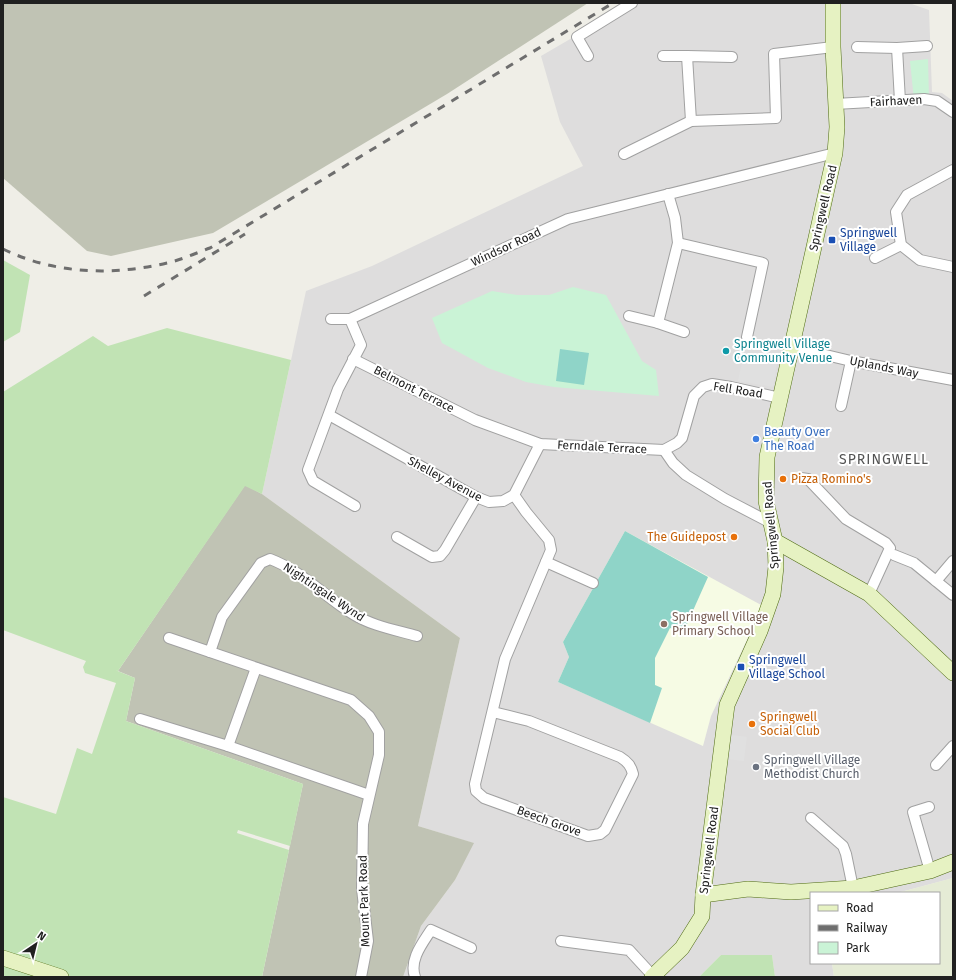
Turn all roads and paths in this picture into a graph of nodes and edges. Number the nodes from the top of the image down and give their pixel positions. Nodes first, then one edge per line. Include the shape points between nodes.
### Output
1 (632, 3) edge
2 (833, 3) edge
3 (927, 46) dead end
4 (833, 47) junction
5 (857, 48) dead end
6 (897, 48) junction
7 (588, 56) dead end
8 (664, 56) dead end
9 (687, 56) junction
10 (732, 57) dead end
11 (900, 101) junction
12 (835, 104) junction
13 (953, 112) edge
14 (691, 121) junction
15 (835, 153) junction
16 (624, 154) dead end
17 (953, 170) edge
18 (668, 194) junction
19 (678, 243) junction
20 (901, 246) junction
21 (875, 258) dead end
22 (953, 267) edge
23 (629, 316) dead end
24 (331, 319) dead end
25 (350, 319) junction
26 (658, 323) junction
27 (684, 332) dead end
28 (747, 337) dead end
29 (792, 347) junction
30 (353, 359) junction
31 (851, 360) junction
32 (953, 380) edge
33 (780, 398) junction
34 (841, 406) dead end
35 (329, 415) junction
36 (540, 444) junction
37 (664, 450) junction
38 (801, 478) dead end
39 (514, 495) junction
40 (476, 497) junction
41 (355, 506) dead end
42 (771, 523) junction
43 (396, 537) dead end
44 (775, 542) junction
45 (894, 555) dead end
46 (546, 562) junction
47 (953, 562) edge
48 (936, 580) junction
49 (593, 583) dead end
50 (869, 594) junction
51 (953, 595) edge
52 (417, 636) dead end
53 (169, 638) dead end
54 (210, 652) junction
55 (256, 668) junction
56 (953, 673) edge
57 (493, 712) junction
58 (140, 719) dead end
59 (228, 746) junction
60 (953, 746) edge
61 (936, 765) dead end
62 (370, 795) junction
63 (929, 807) dead end
64 (811, 818) dead end
65 (953, 862) edge
66 (930, 871) junction
67 (852, 888) junction
68 (703, 895) junction
69 (561, 941) dead end
70 (471, 948) dead end
71 (3, 958) edge
72 (60, 977) edge
73 (361, 977) edge
74 (415, 977) edge
75 (652, 977) edge

1 - 7 street via 577,37
2 - 4 main road, Springwell Road
3 - 6 street
4 - 12 main road, Springwell Road
4 - 14 street via 774,54 776,118
5 - 6 street
6 - 11 street
8 - 9 street
9 - 10 street
9 - 14 street
11 - 12 street, Fairhaven
11 - 13 street, Fairhaven via 937,101
12 - 15 main road, Springwell Road
14 - 16 street
15 - 18 street, Windsor Road
15 - 29 main road, Springwell Road
17 - 20 street via 907,195 896,212
18 - 19 street via 675,218
18 - 25 street, Windsor Road via 568,219
19 - 26 street
19 - 28 street via 763,263
20 - 21 street
20 - 22 street via 920,260
23 - 26 street
24 - 25 street, Windsor Road
25 - 30 street via 361,345
26 - 27 street
29 - 31 street, Uplands Way
29 - 33 main road, Springwell Road
30 - 35 street
30 - 36 street, Belmont Terrace via 475,420
31 - 32 street, Uplands Way
31 - 34 street
33 - 37 street, Fell Road via 712,384 703,388 694,396 682,438 678,444
33 - 42 main road, Springwell Road via 767,457 766,501
35 - 40 street, Shelley Avenue
35 - 41 street via 308,470 313,481
36 - 37 street, Ferndale Terrace
36 - 39 street
37 - 42 street via 686,475
38 - 50 street via 808,479 846,519 890,548
39 - 40 street, Shelley Avenue via 503,501 489,502
39 - 46 street, Beech Grove via 549,540 551,550
40 - 43 street via 440,556 432,557
42 - 44 main road, Springwell Road
44 - 50 main road
44 - 68 main road, Springwell Road via 773,594 760,631 727,705
45 - 48 street via 914,562
46 - 49 street
46 - 57 street, Beech Grove via 505,659
47 - 48 street
48 - 51 street
50 - 56 main road
52 - 54 street, Nightingale Wynd via 353,615 293,570 270,559 261,563 222,617
53 - 54 street, Mount Park Road
54 - 55 street, Mount Park Road
55 - 59 street
55 - 62 street, Mount Park Road via 351,700 369,716 379,732 380,755
57 - 57 street, Beech Grove via 475,784 476,791 484,798 588,836 600,834 605,830 633,774 627,761 528,721
58 - 59 street
59 - 62 street
60 - 61 street
62 - 73 street, Mount Park Road via 363,824 362,889 368,941
63 - 66 street via 913,812
64 - 67 street via 843,846
65 - 66 main road
66 - 67 main road
67 - 68 main road via 791,892 748,889
68 - 75 main road, Springwell Road via 702,916 682,948
69 - 75 street via 629,950
70 - 74 street via 431,930 416,953 413,971
71 - 72 main road

